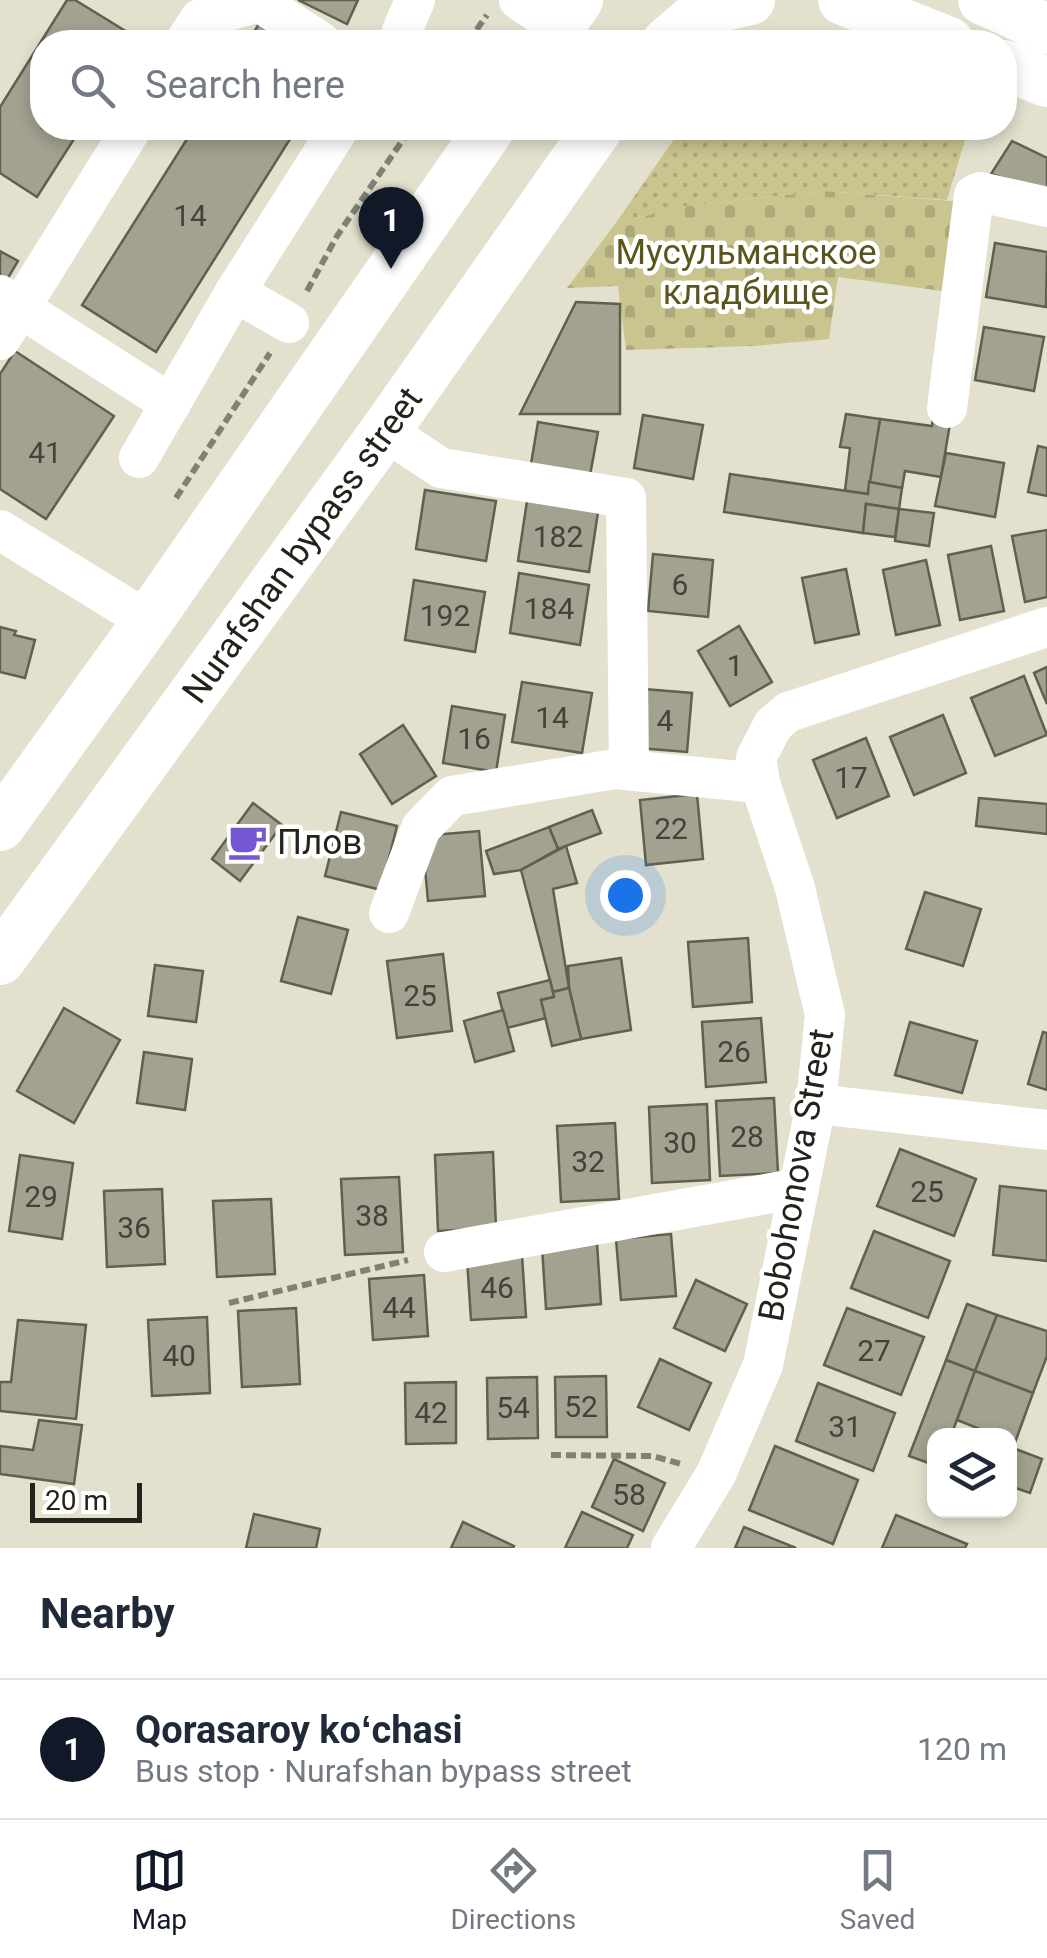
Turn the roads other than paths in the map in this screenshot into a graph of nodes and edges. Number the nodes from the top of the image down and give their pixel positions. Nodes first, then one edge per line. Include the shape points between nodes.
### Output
1 (684, 0) edge
2 (750, 0) edge
3 (843, 0) edge
4 (983, 0) edge
5 (193, 30) edge
6 (302, 30) edge
7 (664, 30) edge
8 (681, 30) edge
9 (919, 30) edge
10 (1047, 30) edge
11 (1017, 69) edge
12 (1047, 82) edge
13 (124, 140) edge
14 (330, 140) edge
15 (482, 140) edge
16 (590, 140) edge
17 (1047, 206) edge
18 (235, 292) junction
19 (11, 300) edge
20 (290, 323) road end
21 (0, 340) edge
22 (171, 404) junction
23 (946, 408) dead end
24 (385, 431) junction
25 (139, 458) dead end
26 (0, 530) edge
27 (148, 621) junction
28 (1047, 627) edge
29 (629, 768) junction
30 (760, 783) junction
31 (0, 826) edge
32 (389, 913) dead end
33 (0, 960) edge
34 (816, 1104) junction
35 (1047, 1130) edge
36 (799, 1188) junction
37 (444, 1252) road end
38 (671, 1548) edge

1 - 7 main road
2 - 8 main road via 705,10
3 - 9 main road
4 - 10 main road
5 - 6 street via 200,19 259,2
11 - 12 main road
13 - 19 street
14 - 18 street
15 - 27 main road
16 - 24 main road, Nurafshan bypass street
17 - 23 street via 974,195
18 - 20 street
18 - 22 street
19 - 21 street
19 - 22 street
22 - 25 street
24 - 29 street via 441,468 626,498
24 - 33 main road, Nurafshan bypass street
26 - 27 street
27 - 31 main road
28 - 30 street, Bobohonova Street via 788,712 773,724 756,758
29 - 30 street
29 - 32 street via 452,796 421,828
30 - 34 street, Bobohonova Street via 826,1015
34 - 35 street
34 - 36 street, Bobohonova Street
36 - 37 street
36 - 38 street, Bobohonova Street via 762,1365 716,1474

